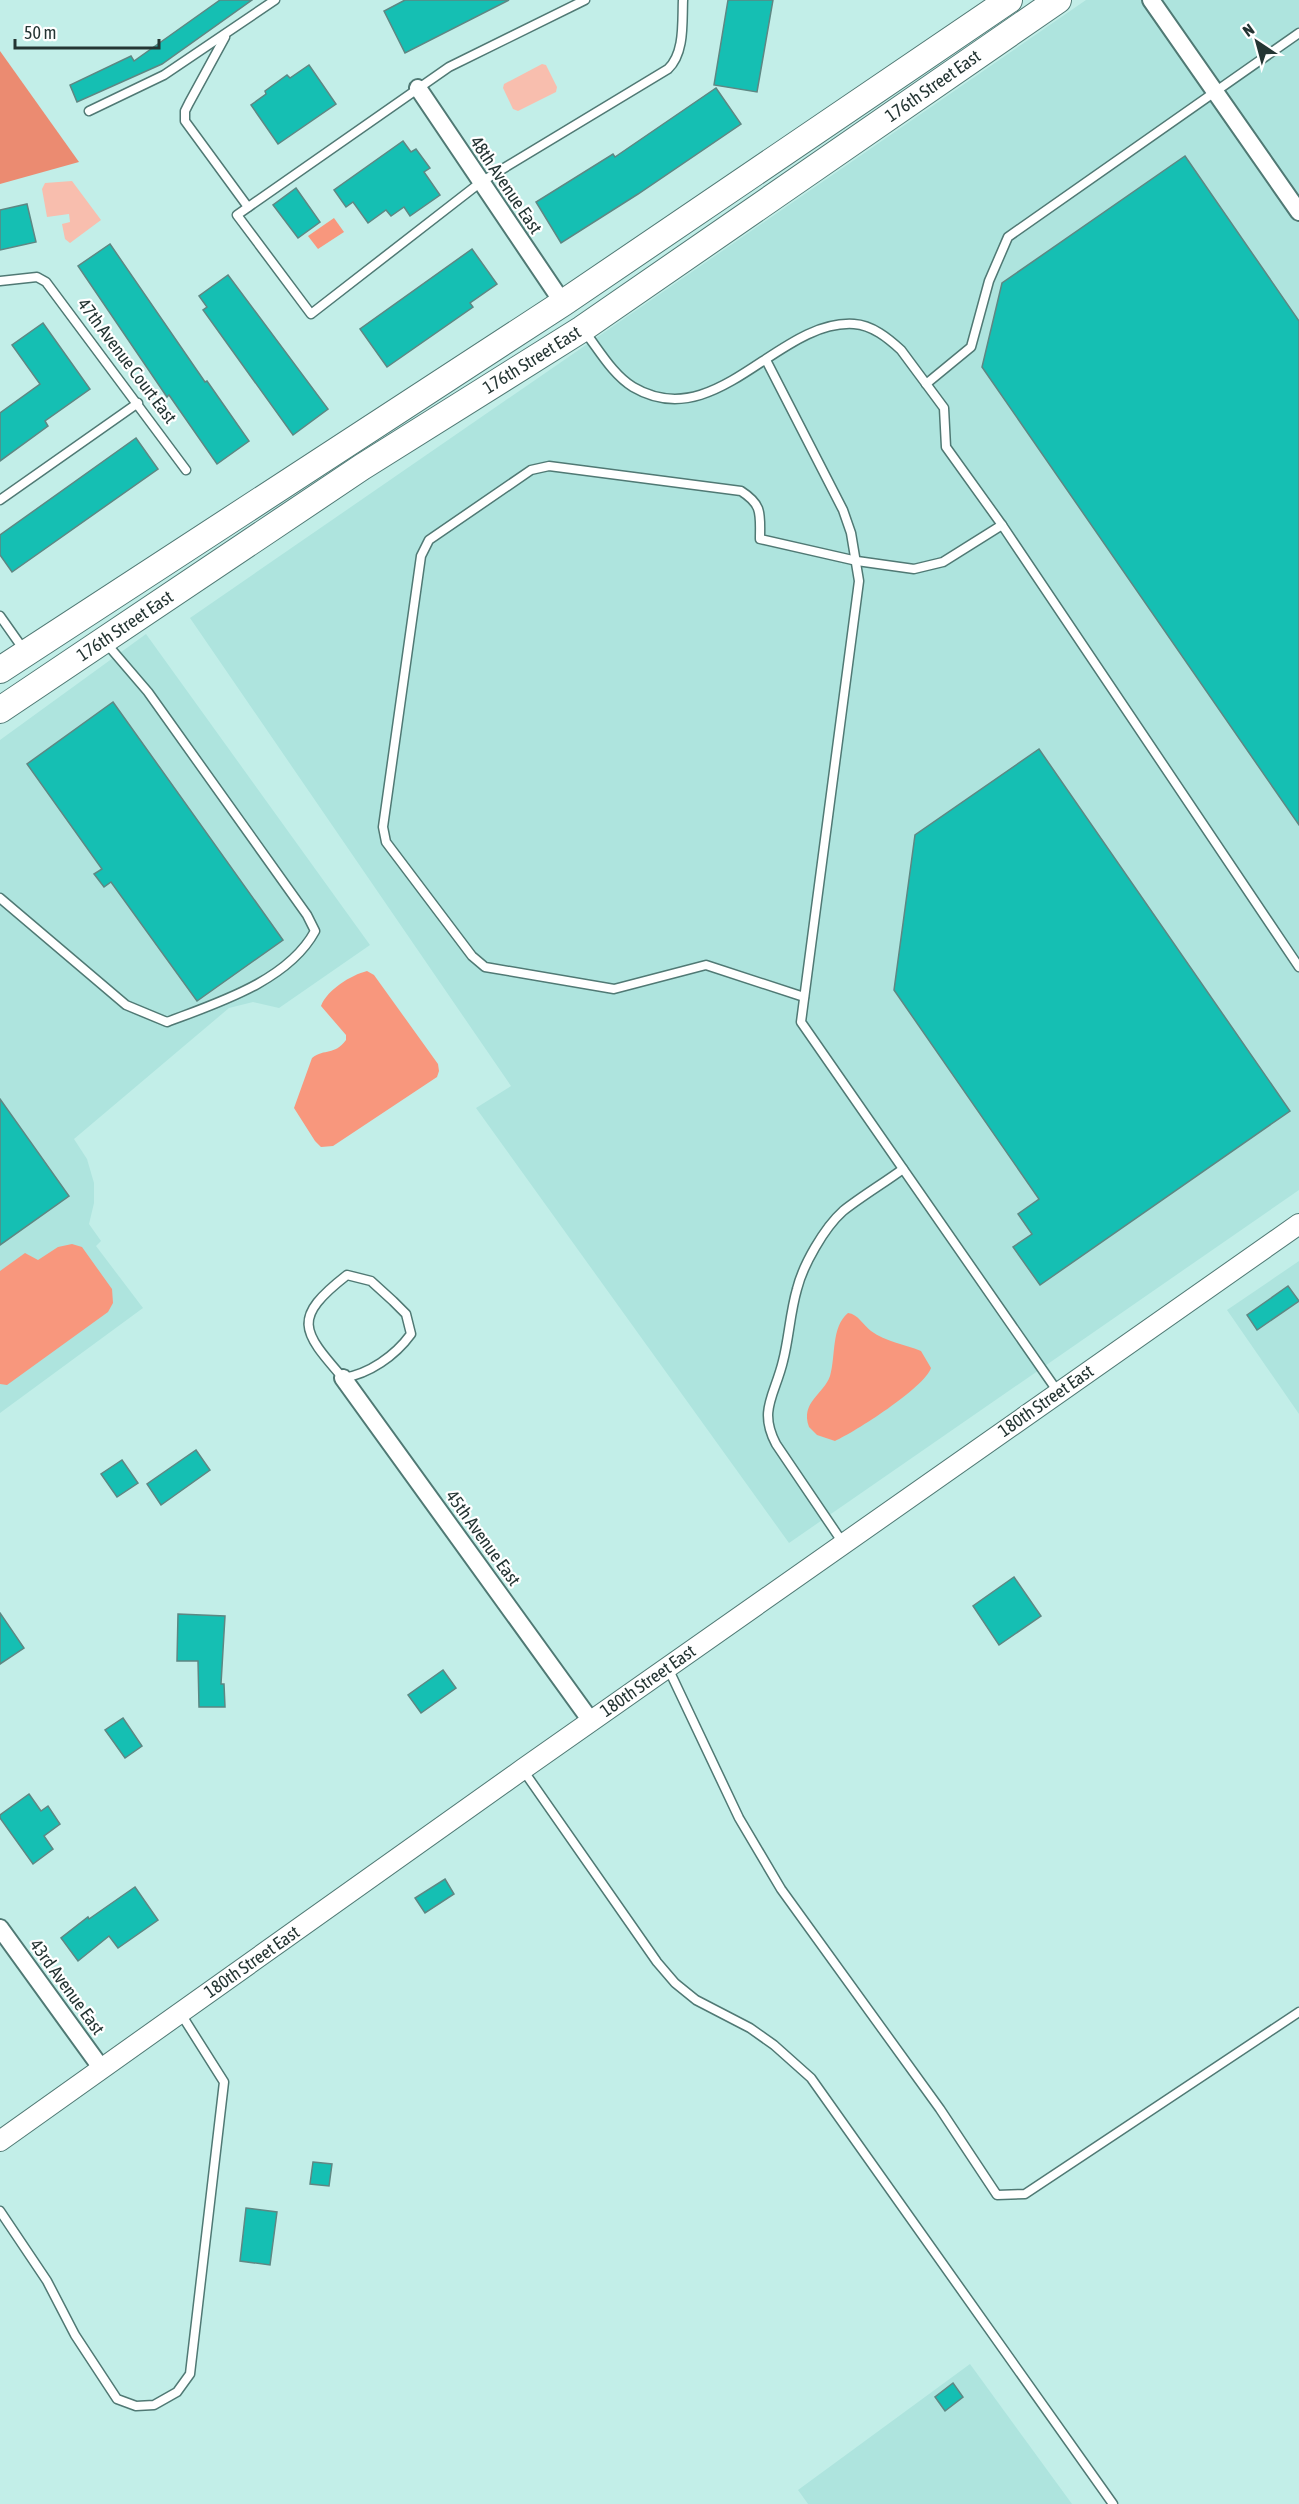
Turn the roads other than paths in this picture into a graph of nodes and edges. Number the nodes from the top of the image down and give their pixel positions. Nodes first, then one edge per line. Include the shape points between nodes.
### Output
1 (275, 0) edge
2 (585, 0) edge
3 (683, 0) edge
4 (1009, 0) edge
5 (1058, 0) edge
6 (1151, 0) edge
7 (1299, 33) edge
8 (226, 35) junction
9 (418, 88) junction
10 (1216, 93) junction
11 (89, 111) dead end
12 (481, 182) junction
13 (248, 207) junction
14 (1299, 213) edge
15 (0, 281) edge
16 (562, 303) junction
17 (530, 325) junction
18 (582, 329) junction
19 (766, 360) junction
20 (926, 384) junction
21 (138, 403) junction
22 (362, 467) junction
23 (186, 470) dead end
24 (0, 500) edge
25 (1002, 525) junction
26 (857, 561) junction
27 (0, 616) edge
28 (104, 640) junction
29 (26, 653) junction
30 (0, 670) edge
31 (0, 710) edge
32 (0, 898) edge
33 (1299, 966) edge
34 (804, 997) junction
35 (903, 1169) junction
36 (1299, 1224) edge
37 (343, 1378) junction
38 (1058, 1392) junction
39 (843, 1543) junction
40 (668, 1667) junction
41 (591, 1721) junction
42 (523, 1769) junction
43 (0, 1928) edge
44 (1299, 2012) edge
45 (180, 2013) junction
46 (102, 2069) junction
47 (0, 2141) edge
48 (0, 2211) edge
49 (1113, 2504) edge

1 - 8 lane
2 - 9 lane via 449,67
3 - 12 lane via 679,50 668,69
4 - 16 main road, 176th Street East
5 - 18 main road, 176th Street East
6 - 10 street
7 - 10 lane
8 - 11 lane via 159,78
8 - 13 lane via 185,111 185,121
9 - 12 street, 48th Avenue East
9 - 13 lane
10 - 14 street
10 - 20 lane via 1008,237 989,281 971,347
12 - 13 lane via 311,314 237,215
12 - 16 street, 48th Avenue East
15 - 21 lane, 47th Avenue Court East via 37,277 57,294
16 - 17 main road, 176th Street East
17 - 22 main road via 501,357 363,451
17 - 29 main road, 176th Street East
18 - 19 lane via 631,386 668,399 696,397
18 - 22 main road, 176th Street East
19 - 20 lane via 825,327 855,324 892,342
19 - 26 lane via 843,510
20 - 25 lane via 944,408 946,447
21 - 23 lane, 47th Avenue Court East
21 - 24 lane
22 - 28 main road, 176th Street East
25 - 26 lane via 930,567 914,569
25 - 33 lane
26 - 34 lane via 858,598
26 - 34 lane via 760,539 760,512 754,499 741,491 549,466 531,470 429,540 421,556 383,827 386,842 472,956 485,967 614,989 706,965
27 - 29 lane
28 - 31 main road, 176th Street East
28 - 32 lane via 148,692 315,931 306,946 274,974 214,1005 167,1022 126,1005
29 - 30 main road, 176th Street East
34 - 35 lane via 801,1022
35 - 38 lane
35 - 39 lane via 842,1212 805,1266 766,1420 776,1444
36 - 38 street, 180th Street East
37 - 37 lane via 315,1346 308,1329 317,1301 347,1275 355,1275 371,1281 406,1314 411,1334 380,1363
37 - 41 street, 45th Avenue East
38 - 39 street, 180th Street East
39 - 40 street, 180th Street East
40 - 41 street, 180th Street East
40 - 44 lane via 739,1818 781,1889 940,2109 997,2195 1025,2194
41 - 42 street, 180th Street East
42 - 45 street, 180th Street East
42 - 49 lane via 675,1983 696,2000 750,2028 811,2078
43 - 46 street, 43rd Avenue East
45 - 46 street, 180th Street East
45 - 48 lane via 224,2082 190,2374 177,2392 154,2405 136,2406 117,2399
46 - 47 street, 180th Street East

